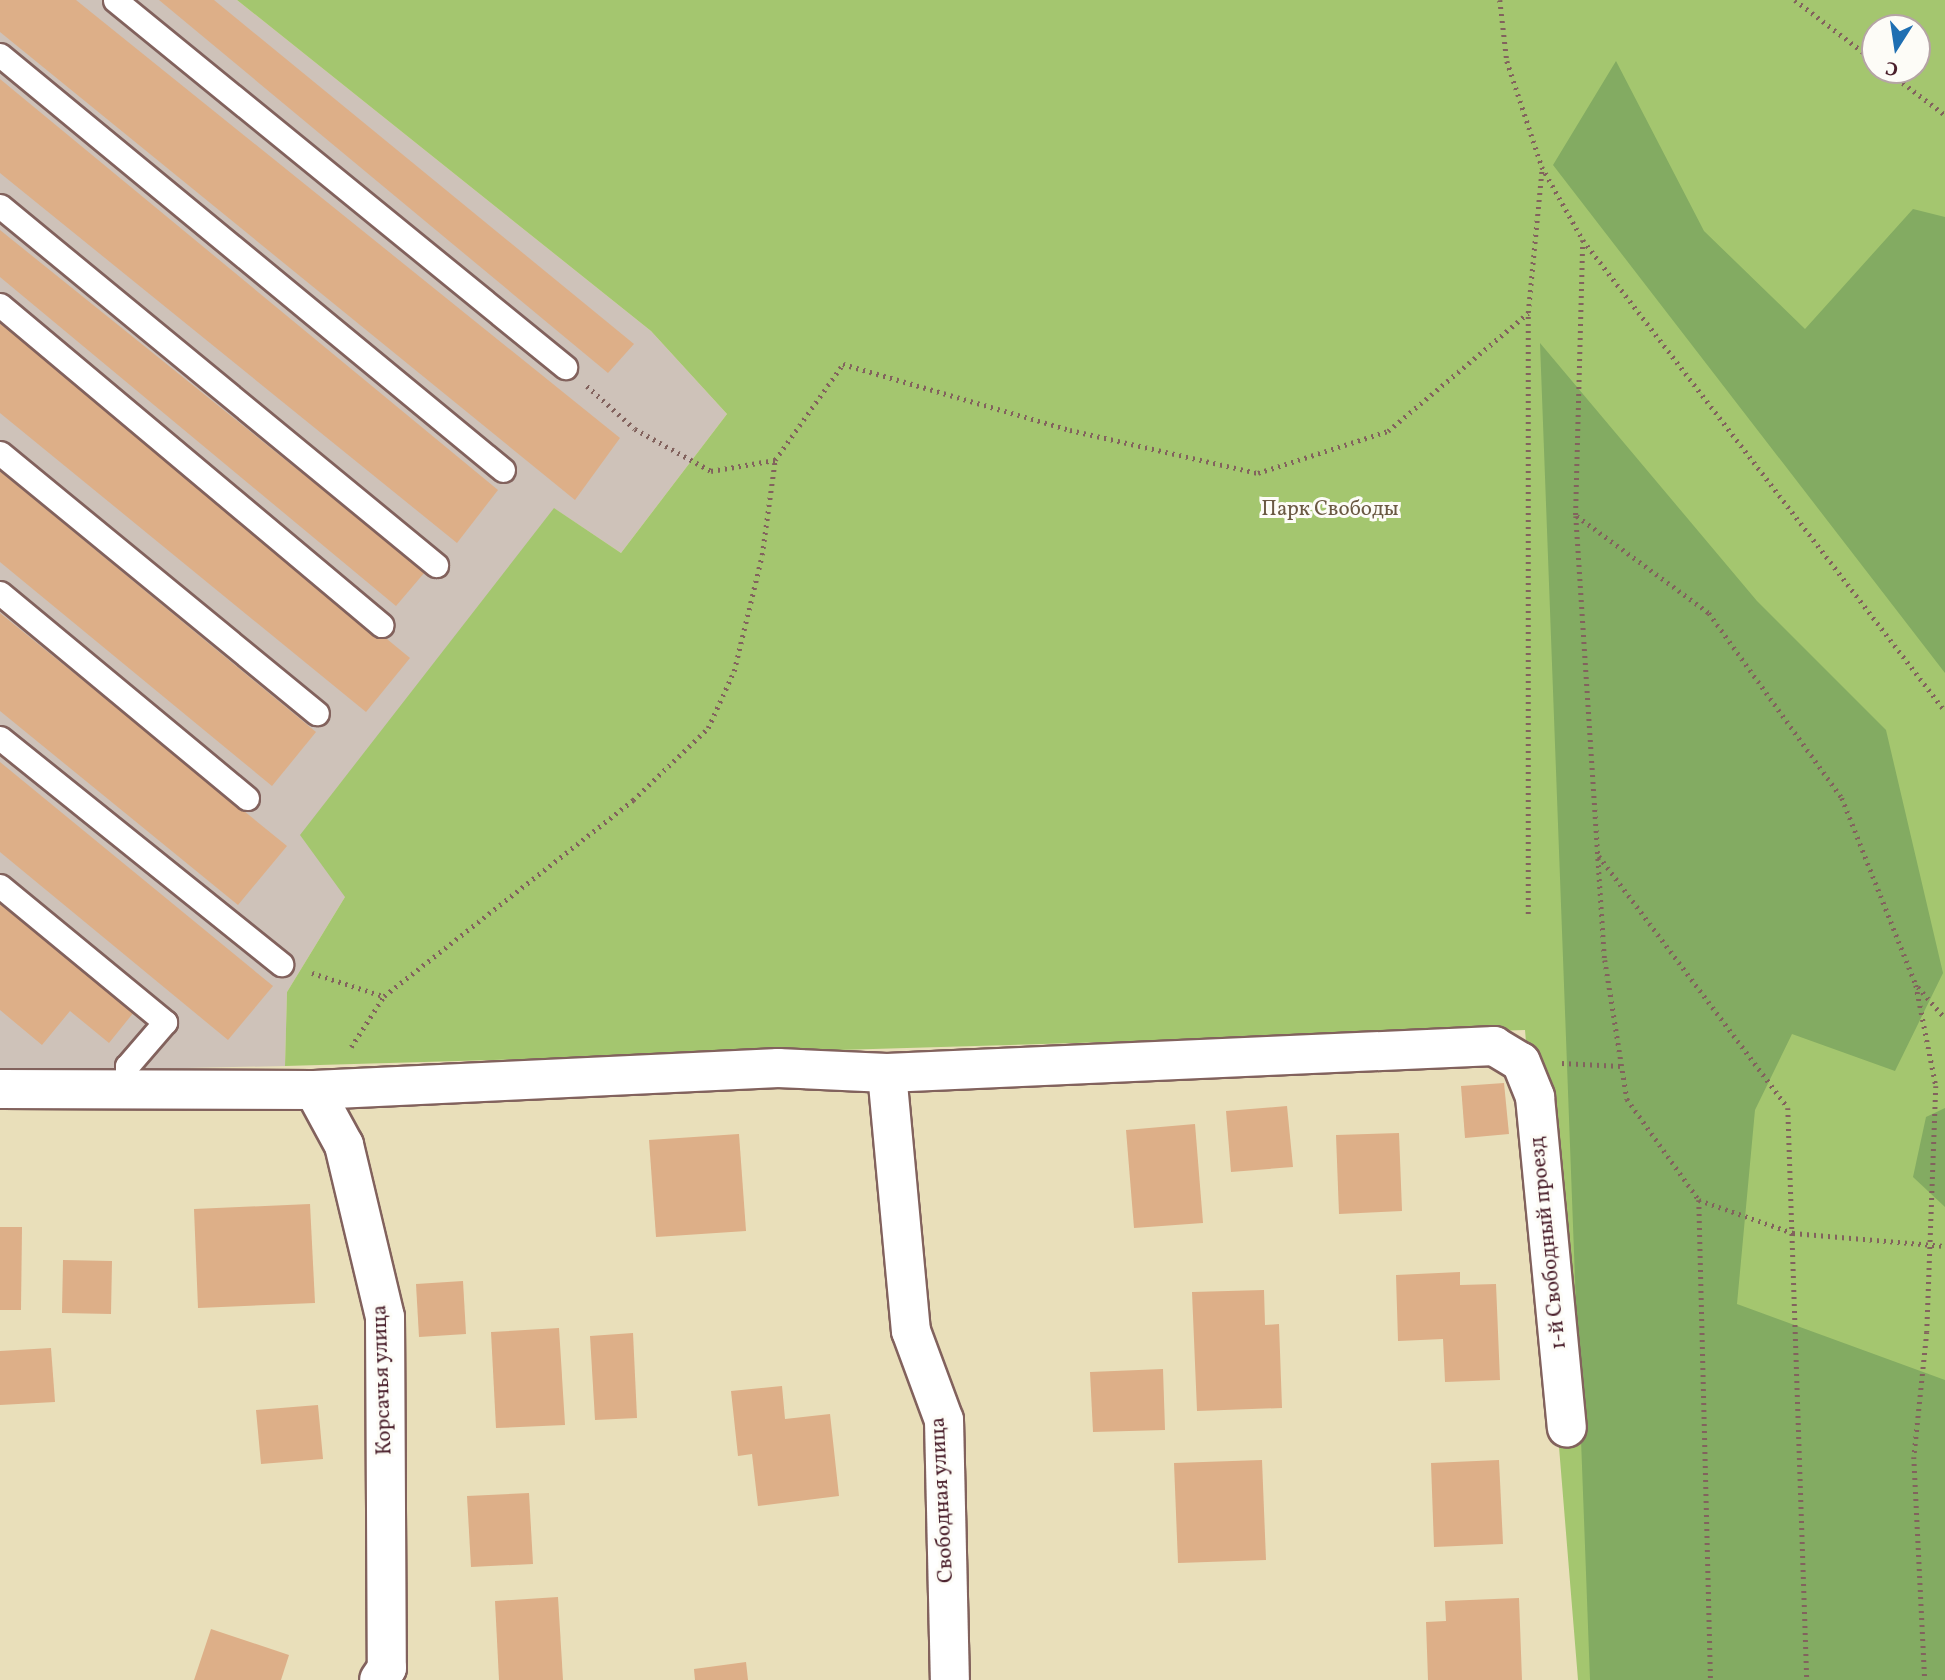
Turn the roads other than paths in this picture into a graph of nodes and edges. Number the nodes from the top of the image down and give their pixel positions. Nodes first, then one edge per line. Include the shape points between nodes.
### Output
1 (114, 0) edge
2 (0, 55) edge
3 (0, 206) edge
4 (0, 304) edge
5 (565, 367) road end
6 (0, 453) edge
7 (503, 470) dead end
8 (436, 565) dead end
9 (0, 593) edge
10 (381, 625) dead end
11 (317, 713) dead end
12 (0, 738) edge
13 (247, 799) dead end
14 (0, 886) edge
15 (281, 964) road end
16 (887, 1073) junction
17 (0, 1089) edge
18 (127, 1090) junction
19 (314, 1090) junction
20 (1567, 1427) dead end
21 (379, 1680) edge
22 (950, 1680) edge

1 - 5 lane
2 - 7 lane
3 - 8 lane
4 - 10 lane
6 - 11 lane
9 - 13 lane
12 - 15 lane
14 - 18 lane via 165,1022 127,1066
16 - 19 street via 778,1068
16 - 20 street, 1-й Свободный проезд via 1494,1046 1521,1062 1535,1097
16 - 22 street, Свободная улица via 911,1331 944,1420
17 - 18 street
18 - 19 street
19 - 21 street, Корсачья улица via 344,1145 385,1317 387,1668

